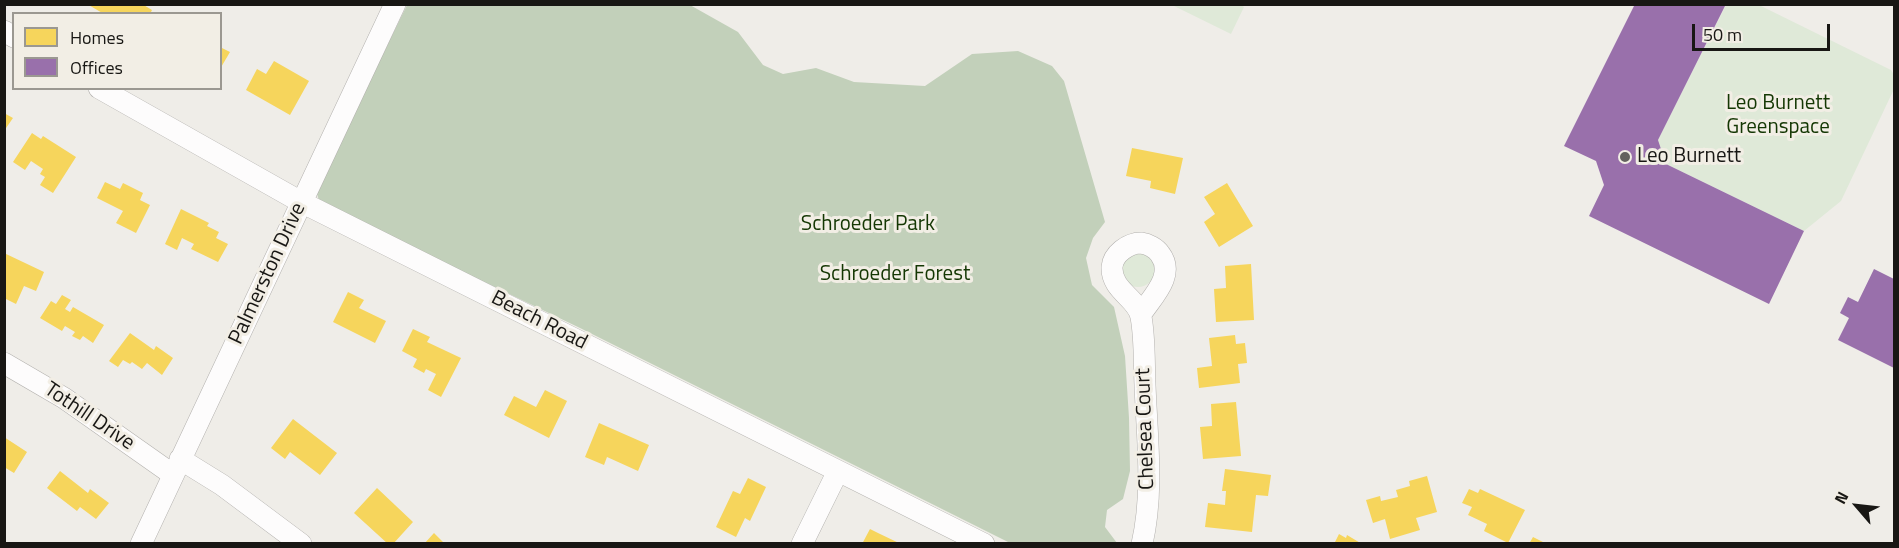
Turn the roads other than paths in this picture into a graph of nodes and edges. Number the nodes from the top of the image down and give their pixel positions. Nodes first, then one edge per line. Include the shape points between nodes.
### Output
1 (395, 4) edge
2 (103, 90) edge
3 (301, 202) junction
4 (1141, 314) dead end
5 (4, 363) edge
6 (176, 467) junction
7 (838, 471) junction
8 (141, 543) edge
9 (302, 543) edge
10 (802, 543) edge
11 (984, 543) edge
12 (1142, 543) edge

1 - 3 street, Palmerston Drive
2 - 3 street, Beach Road
3 - 6 street, Palmerston Drive
3 - 7 street, Beach Road
4 - 12 street, Chelsea Court via 1149,490
5 - 6 street, Tothill Drive
6 - 8 street, Palmerston Drive
6 - 9 street, Tothill Drive via 222,485
7 - 10 street
7 - 11 street, Beach Road

